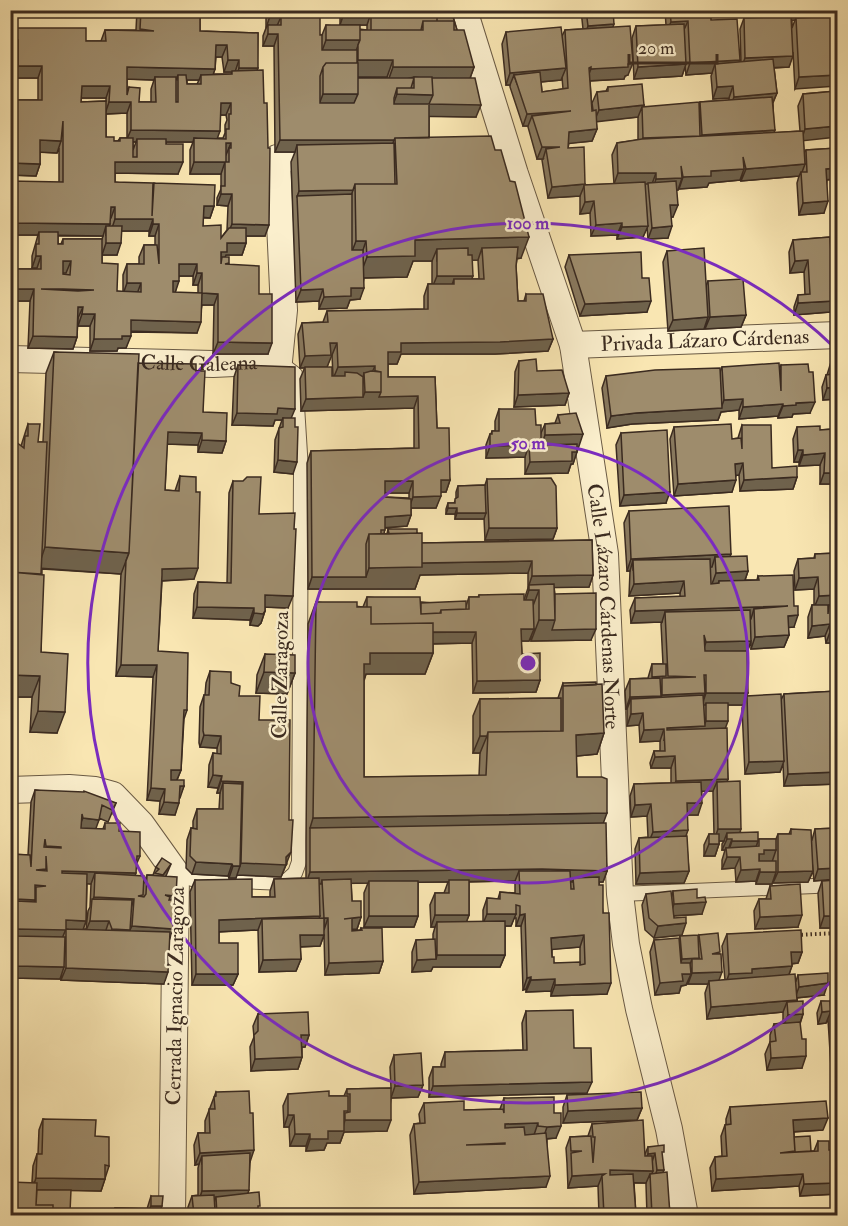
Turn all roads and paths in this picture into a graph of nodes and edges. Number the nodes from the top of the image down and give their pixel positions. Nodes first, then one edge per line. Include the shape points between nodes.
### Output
1 (464, 10) edge
2 (346, 156) edge
3 (837, 334) edge
4 (573, 345) junction
5 (10, 358) edge
6 (279, 361) junction
7 (10, 790) edge
8 (176, 873) junction
9 (837, 885) edge
10 (620, 894) junction
11 (837, 933) edge
12 (786, 936) edge
13 (172, 1215) edge
14 (685, 1215) edge

1 - 4 street, Calle Lázaro Cárdenas Norte via 496,153
2 - 6 street via 277,158 284,310
3 - 4 street, Privada Lázaro Cárdenas
4 - 10 street, Calle Lázaro Cárdenas Norte via 605,554
5 - 6 street, Calle Galeana via 213,364
6 - 8 lane, Calle Zaragoza via 295,374 301,470 299,861 295,873 284,883 192,879
7 - 8 street, Cerrada Ignacio Zaragoza via 69,788 113,795 141,824
8 - 13 street, Cerrada Ignacio Zaragoza
9 - 10 lane
10 - 14 street, Calle Lázaro Cárdenas Norte via 636,998 669,1129
11 - 12 path

